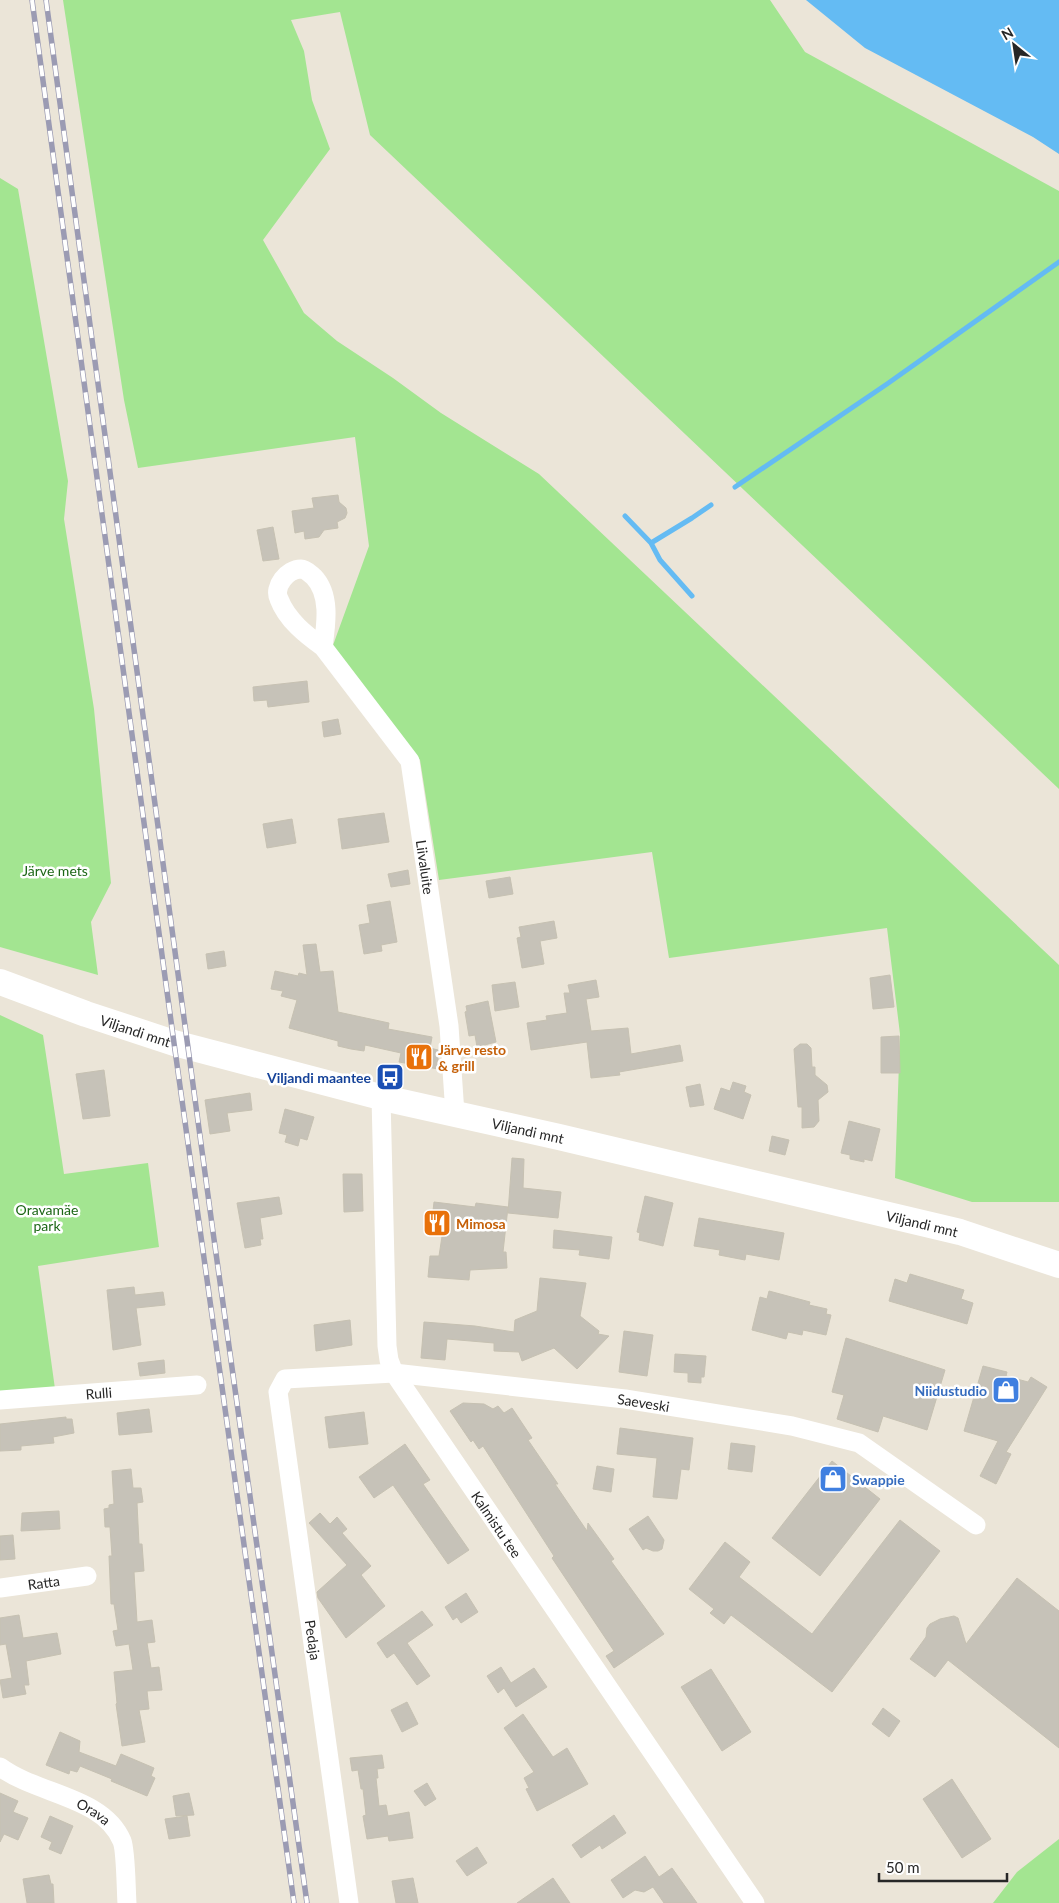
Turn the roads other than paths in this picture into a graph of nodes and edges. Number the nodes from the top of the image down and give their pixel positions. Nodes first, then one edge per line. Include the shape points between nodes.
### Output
1 (323, 647) dead end
2 (0, 982) edge
3 (381, 1098) junction
4 (455, 1114) junction
5 (1059, 1264) edge
6 (394, 1373) junction
7 (285, 1379) joint
8 (197, 1385) dead end
9 (0, 1400) edge
10 (976, 1526) dead end
11 (87, 1576) dead end
12 (0, 1588) edge
13 (0, 1767) edge
14 (127, 1903) edge
15 (349, 1903) edge
16 (755, 1903) edge

1 - 4 street, Liivaluite via 410,761 449,1026
2 - 3 main road, Viljandi mnt via 174,1043
3 - 4 main road, Viljandi mnt
3 - 6 street, Kalmistu tee via 387,1346
4 - 5 main road, Viljandi mnt via 960,1232
6 - 7 street, Saeveski
6 - 10 street, Saeveski via 625,1399 792,1426 859,1444
6 - 16 street, Kalmistu tee
7 - 15 street, Pedaja via 278,1392
8 - 9 street, Rulli
11 - 12 street, Ratta
13 - 14 street, Orava via 20,1780 93,1808 107,1819 122,1842

